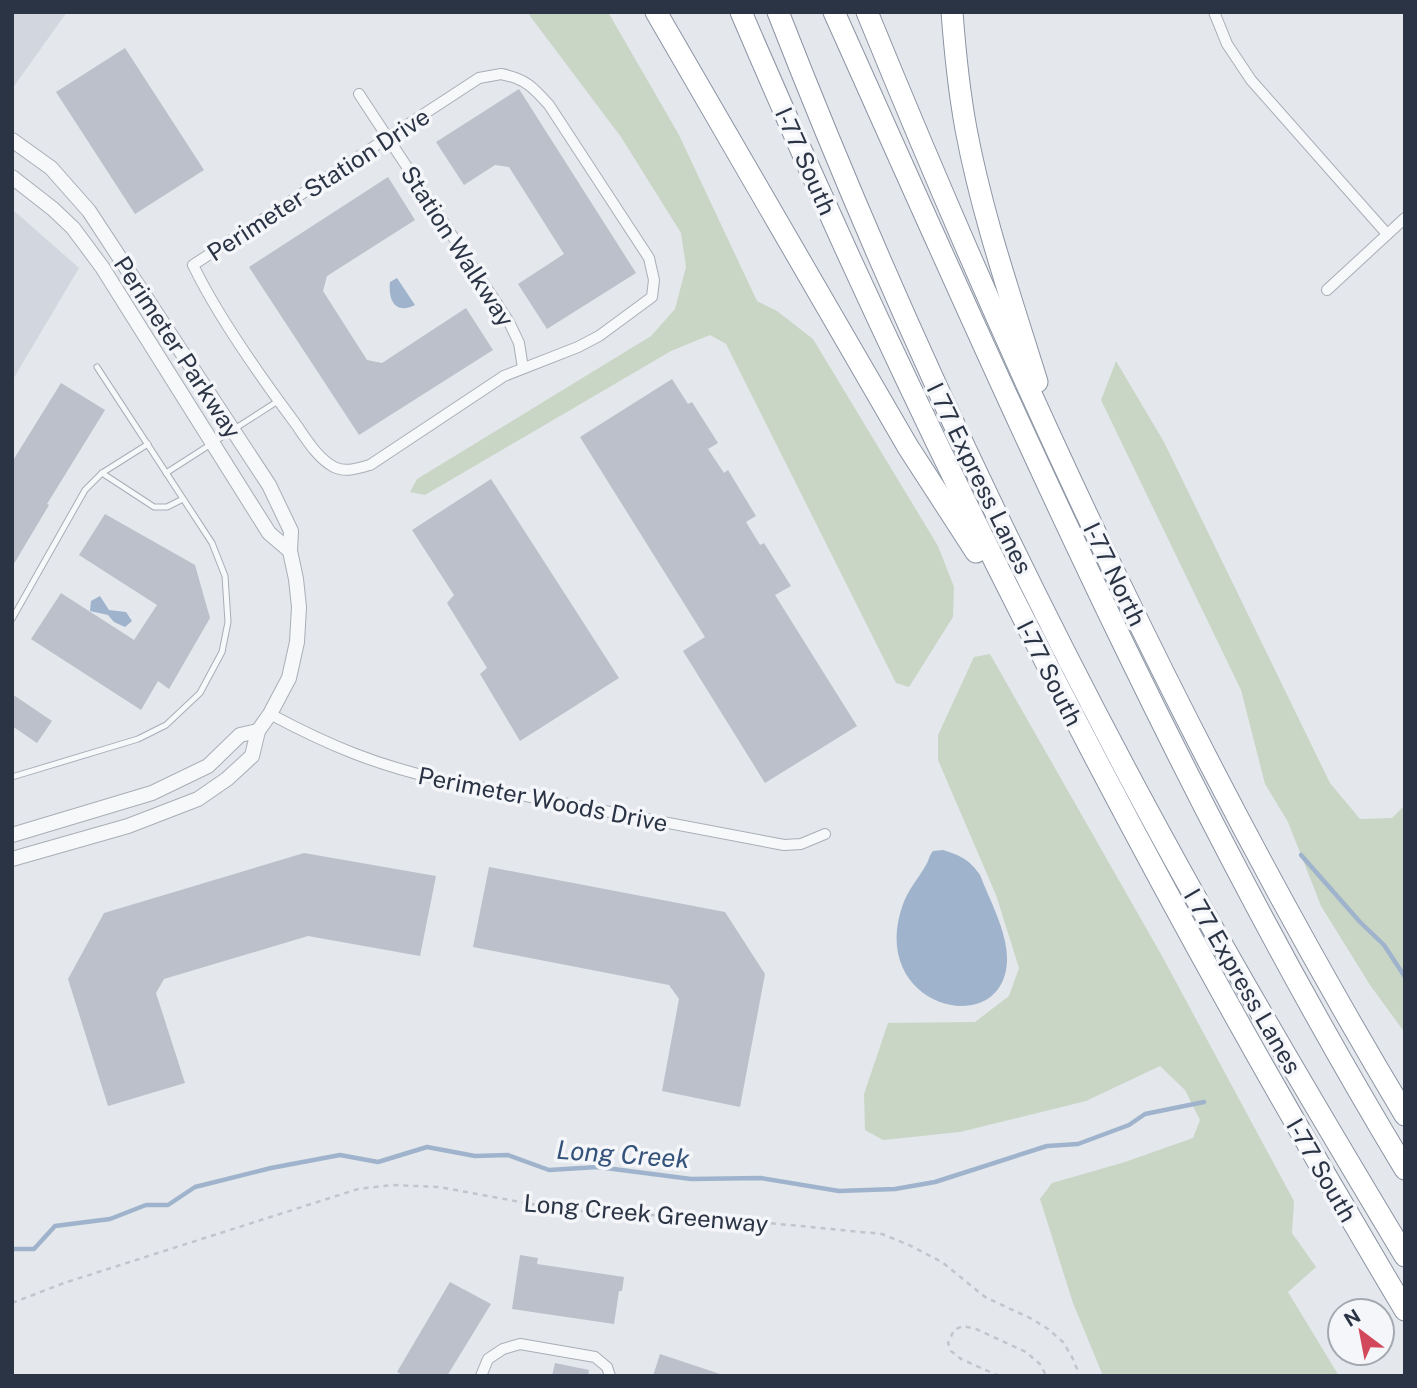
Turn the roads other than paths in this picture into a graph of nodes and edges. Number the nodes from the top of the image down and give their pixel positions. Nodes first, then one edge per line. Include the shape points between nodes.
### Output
1 (656, 12) edge
2 (741, 12) edge
3 (778, 12) edge
4 (834, 12) edge
5 (867, 12) edge
6 (953, 12) edge
7 (1214, 12) edge
8 (359, 94) dead end
9 (388, 137) junction
10 (12, 140) edge
11 (12, 177) edge
12 (1405, 218) edge
13 (1387, 234) junction
14 (120, 256) junction
15 (102, 267) junction
16 (1327, 290) dead end
17 (97, 366) dead end
18 (523, 368) junction
19 (278, 401) junction
20 (233, 430) junction
21 (148, 444) junction
22 (213, 444) junction
23 (1065, 471) junction
24 (102, 473) junction
25 (166, 473) junction
26 (183, 499) junction
27 (290, 551) junction
28 (12, 619) edge
29 (1031, 637) junction
30 (270, 715) junction
31 (258, 731) junction
32 (12, 777) edge
33 (825, 834) dead end
34 (12, 835) edge
35 (12, 859) edge
36 (1405, 1115) edge
37 (1405, 1169) edge
38 (1405, 1256) edge
39 (1405, 1310) edge
40 (481, 1376) edge
41 (610, 1376) edge

1 - 29 highway via 908,447
2 - 29 highway, I-77 South via 893,353
3 - 38 highway, I 77 Express Lanes via 916,343 1052,626 1199,904
4 - 37 highway, I 77 Express Lanes via 1039,468 1160,719 1300,987
5 - 23 highway, I-77 North
6 - 23 highway via 960,92 974,166
7 - 13 street via 1227,44 1251,80
8 - 9 street, Station Walkway
9 - 18 street, Station Walkway via 509,322
9 - 18 street, Perimeter Station Drive via 480,78 519,77 550,105 649,258 652,297 599,336
9 - 19 street, Perimeter Station Drive via 193,265
10 - 14 street, Perimeter Parkway via 51,168
11 - 15 street, Perimeter Parkway via 73,228
12 - 13 street
13 - 16 street
14 - 15 lane
14 - 20 street, Perimeter Parkway
15 - 22 street, Perimeter Parkway
17 - 21 lane
18 - 19 street, Perimeter Station Drive via 370,465 350,471 333,467
19 - 20 lane
20 - 22 lane
20 - 27 street, Perimeter Parkway via 286,520 291,531
21 - 24 lane
21 - 25 lane
22 - 25 lane
22 - 27 street, Perimeter Parkway via 269,533
23 - 36 highway, I-77 North via 1193,732
24 - 26 lane via 154,507
24 - 28 lane via 85,490
25 - 26 lane
26 - 32 lane via 212,543 225,576 228,622 222,652 200,693 166,725 138,739
27 - 30 street, Perimeter Parkway via 299,607 298,642 289,678
29 - 39 highway, I-77 South via 1223,997
30 - 31 street, Perimeter Parkway
30 - 33 street, Perimeter Woods Drive via 363,759 442,780 784,845
31 - 34 street, Perimeter Parkway via 240,735 208,766 152,793
31 - 35 street, Perimeter Parkway via 252,756 198,799 128,826
40 - 41 street via 488,1359 520,1344 595,1357

